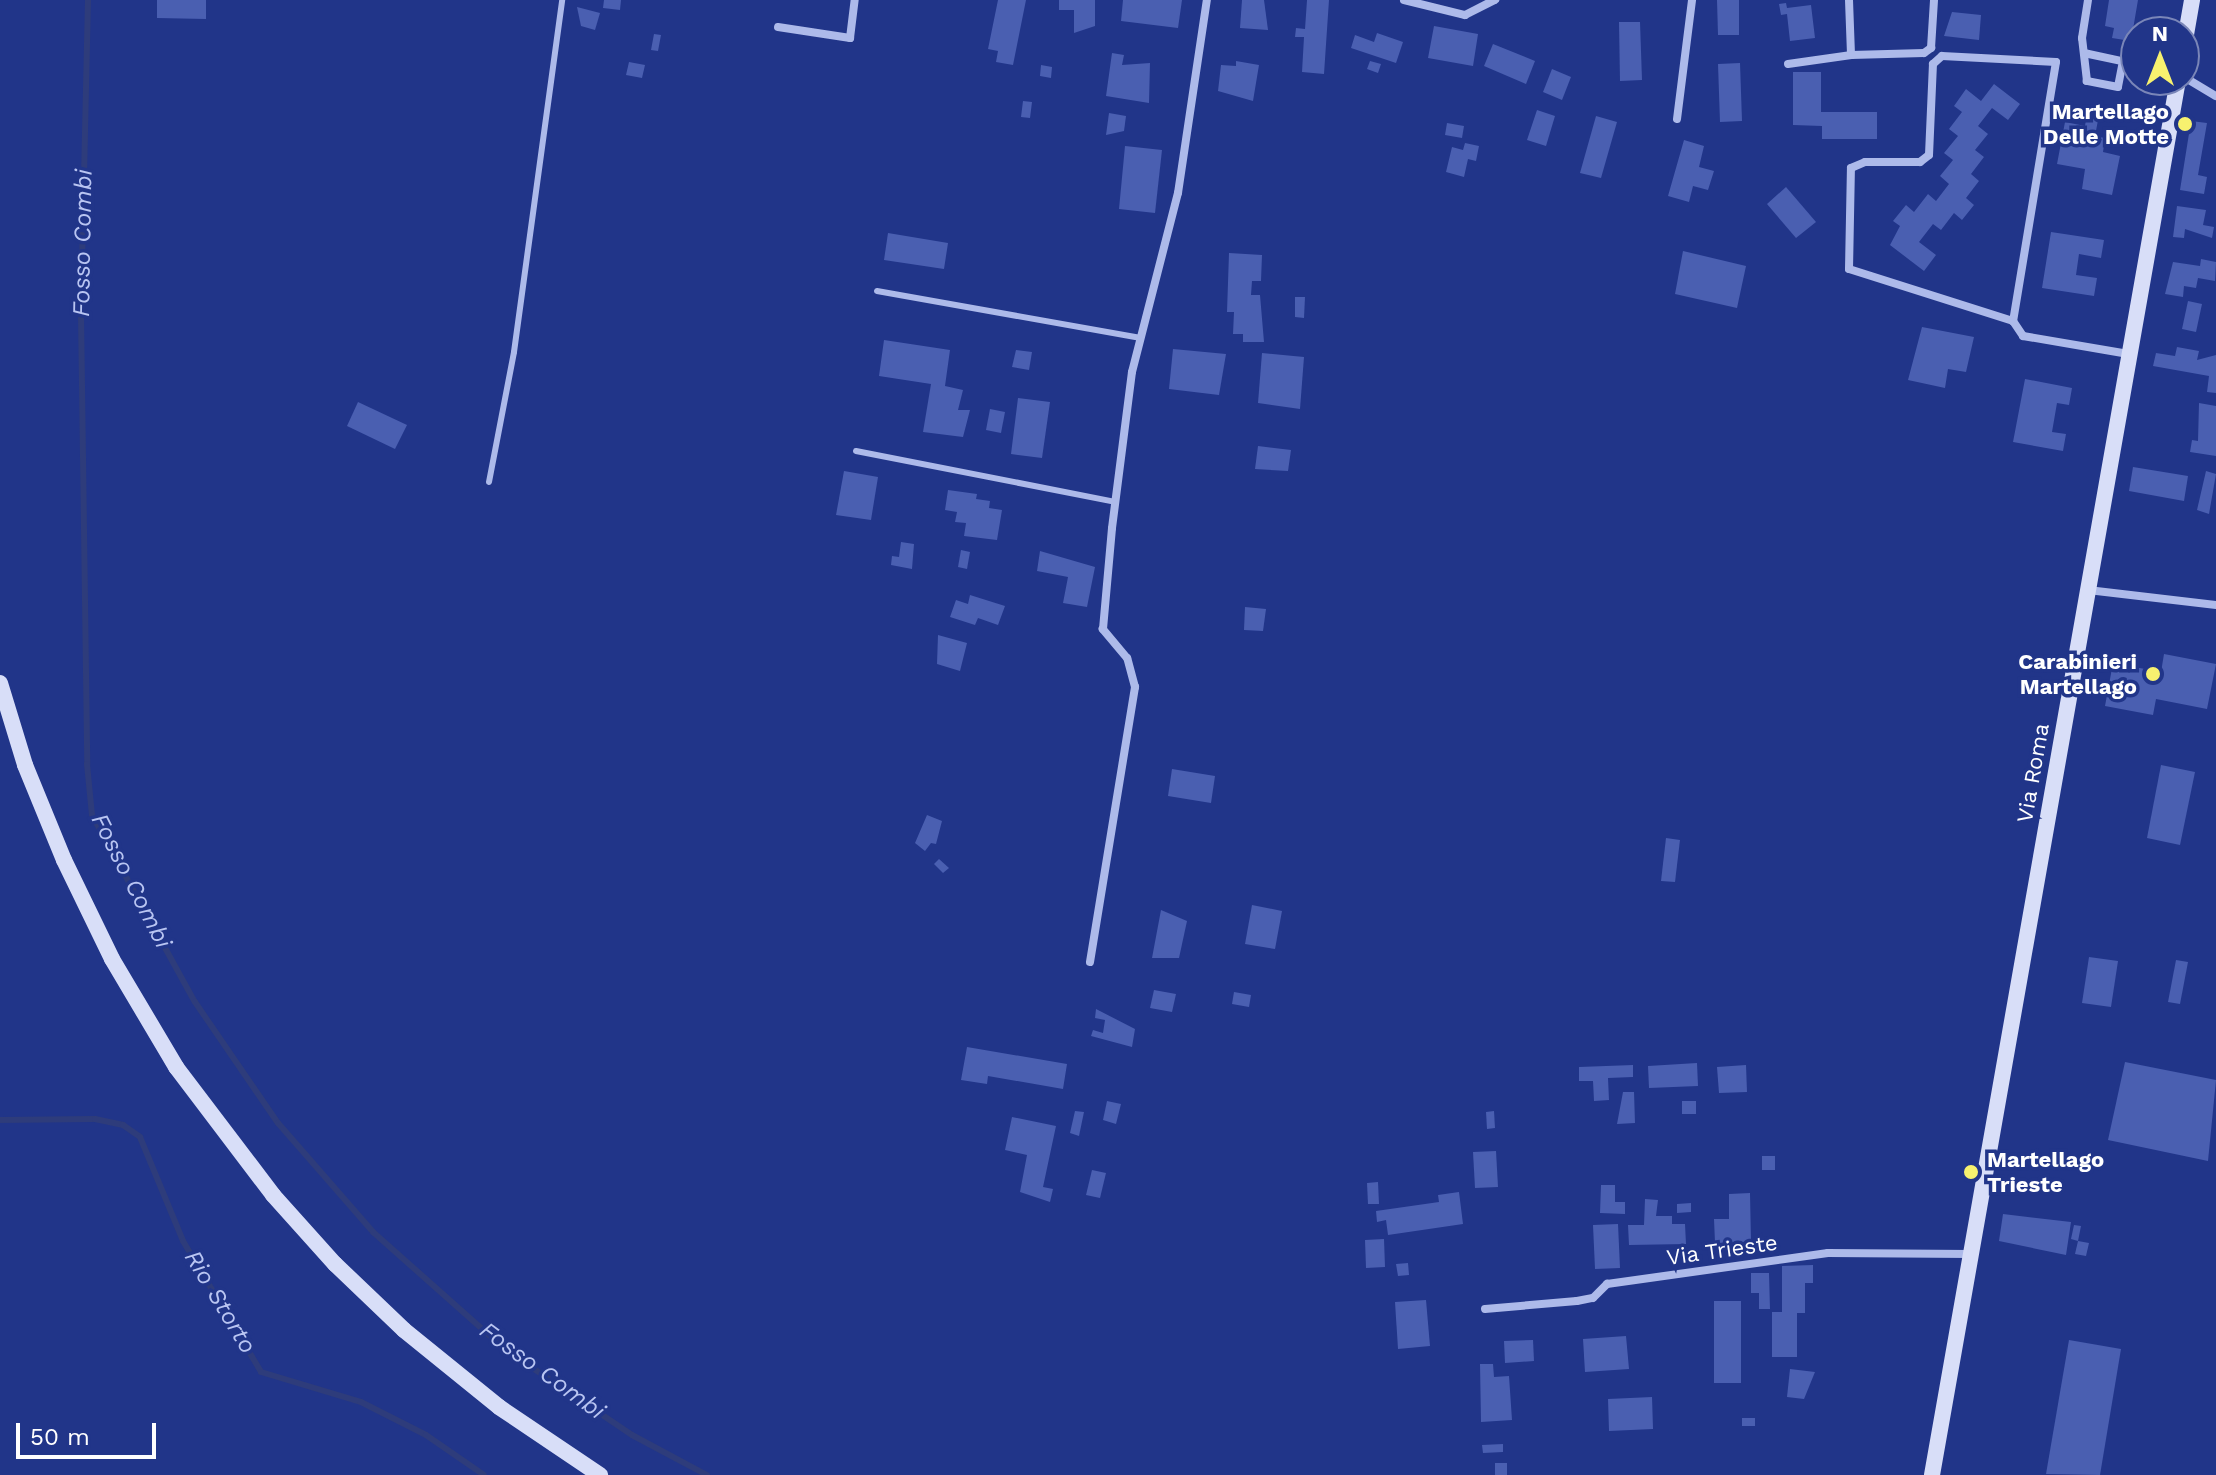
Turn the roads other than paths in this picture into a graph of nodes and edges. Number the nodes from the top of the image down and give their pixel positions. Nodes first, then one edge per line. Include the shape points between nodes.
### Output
1 (562, 0) edge
2 (855, 0) edge
3 (1207, 0) edge
4 (1404, 0) edge
5 (1495, 0) edge
6 (1692, 0) edge
7 (1849, 0) edge
8 (1934, 0) edge
9 (2088, 0) edge
10 (778, 27) dead end
11 (2084, 53) junction
12 (1851, 55) junction
13 (1788, 64) dead end
14 (2175, 96) edge
15 (1677, 119) dead end
16 (877, 291) dead end
17 (2017, 297) junction
18 (1995, 316) junction
19 (2013, 321) junction
20 (1141, 338) junction
21 (2128, 354) junction
22 (856, 451) dead end
23 (489, 482) dead end
24 (1115, 502) junction
25 (2088, 590) junction
26 (2216, 605) edge
27 (0, 683) edge
28 (1090, 962) dead end
29 (1971, 1254) junction
30 (1485, 1309) dead end
31 (600, 1475) edge
32 (1932, 1475) edge

1 - 23 lane via 514,352
2 - 10 street via 850,38
3 - 20 street via 1178,193
4 - 5 street via 1465,15
6 - 15 street
7 - 12 street
8 - 12 street via 1931,48 1924,53
9 - 11 street
11 - 11 street via 2123,61 2118,87 2087,81
12 - 13 street
14 - 21 main road, Via Roma
16 - 20 lane
17 - 18 street
17 - 18 street via 2056,62 1942,56 1933,64 1929,155 1920,162 1865,162 1851,168 1849,269
17 - 19 street
18 - 19 street
19 - 21 street via 2023,336
20 - 24 street
21 - 25 main road, Via Roma
22 - 24 lane
24 - 28 street via 1103,629 1127,658 1135,687
25 - 26 street
25 - 29 main road, Via Roma
27 - 31 main road via 25,765 64,860 112,959 176,1067 273,1195 358,1286 499,1407
29 - 30 street, Via Trieste via 1828,1253 1607,1284 1593,1298 1577,1301
29 - 32 main road, Via Roma

